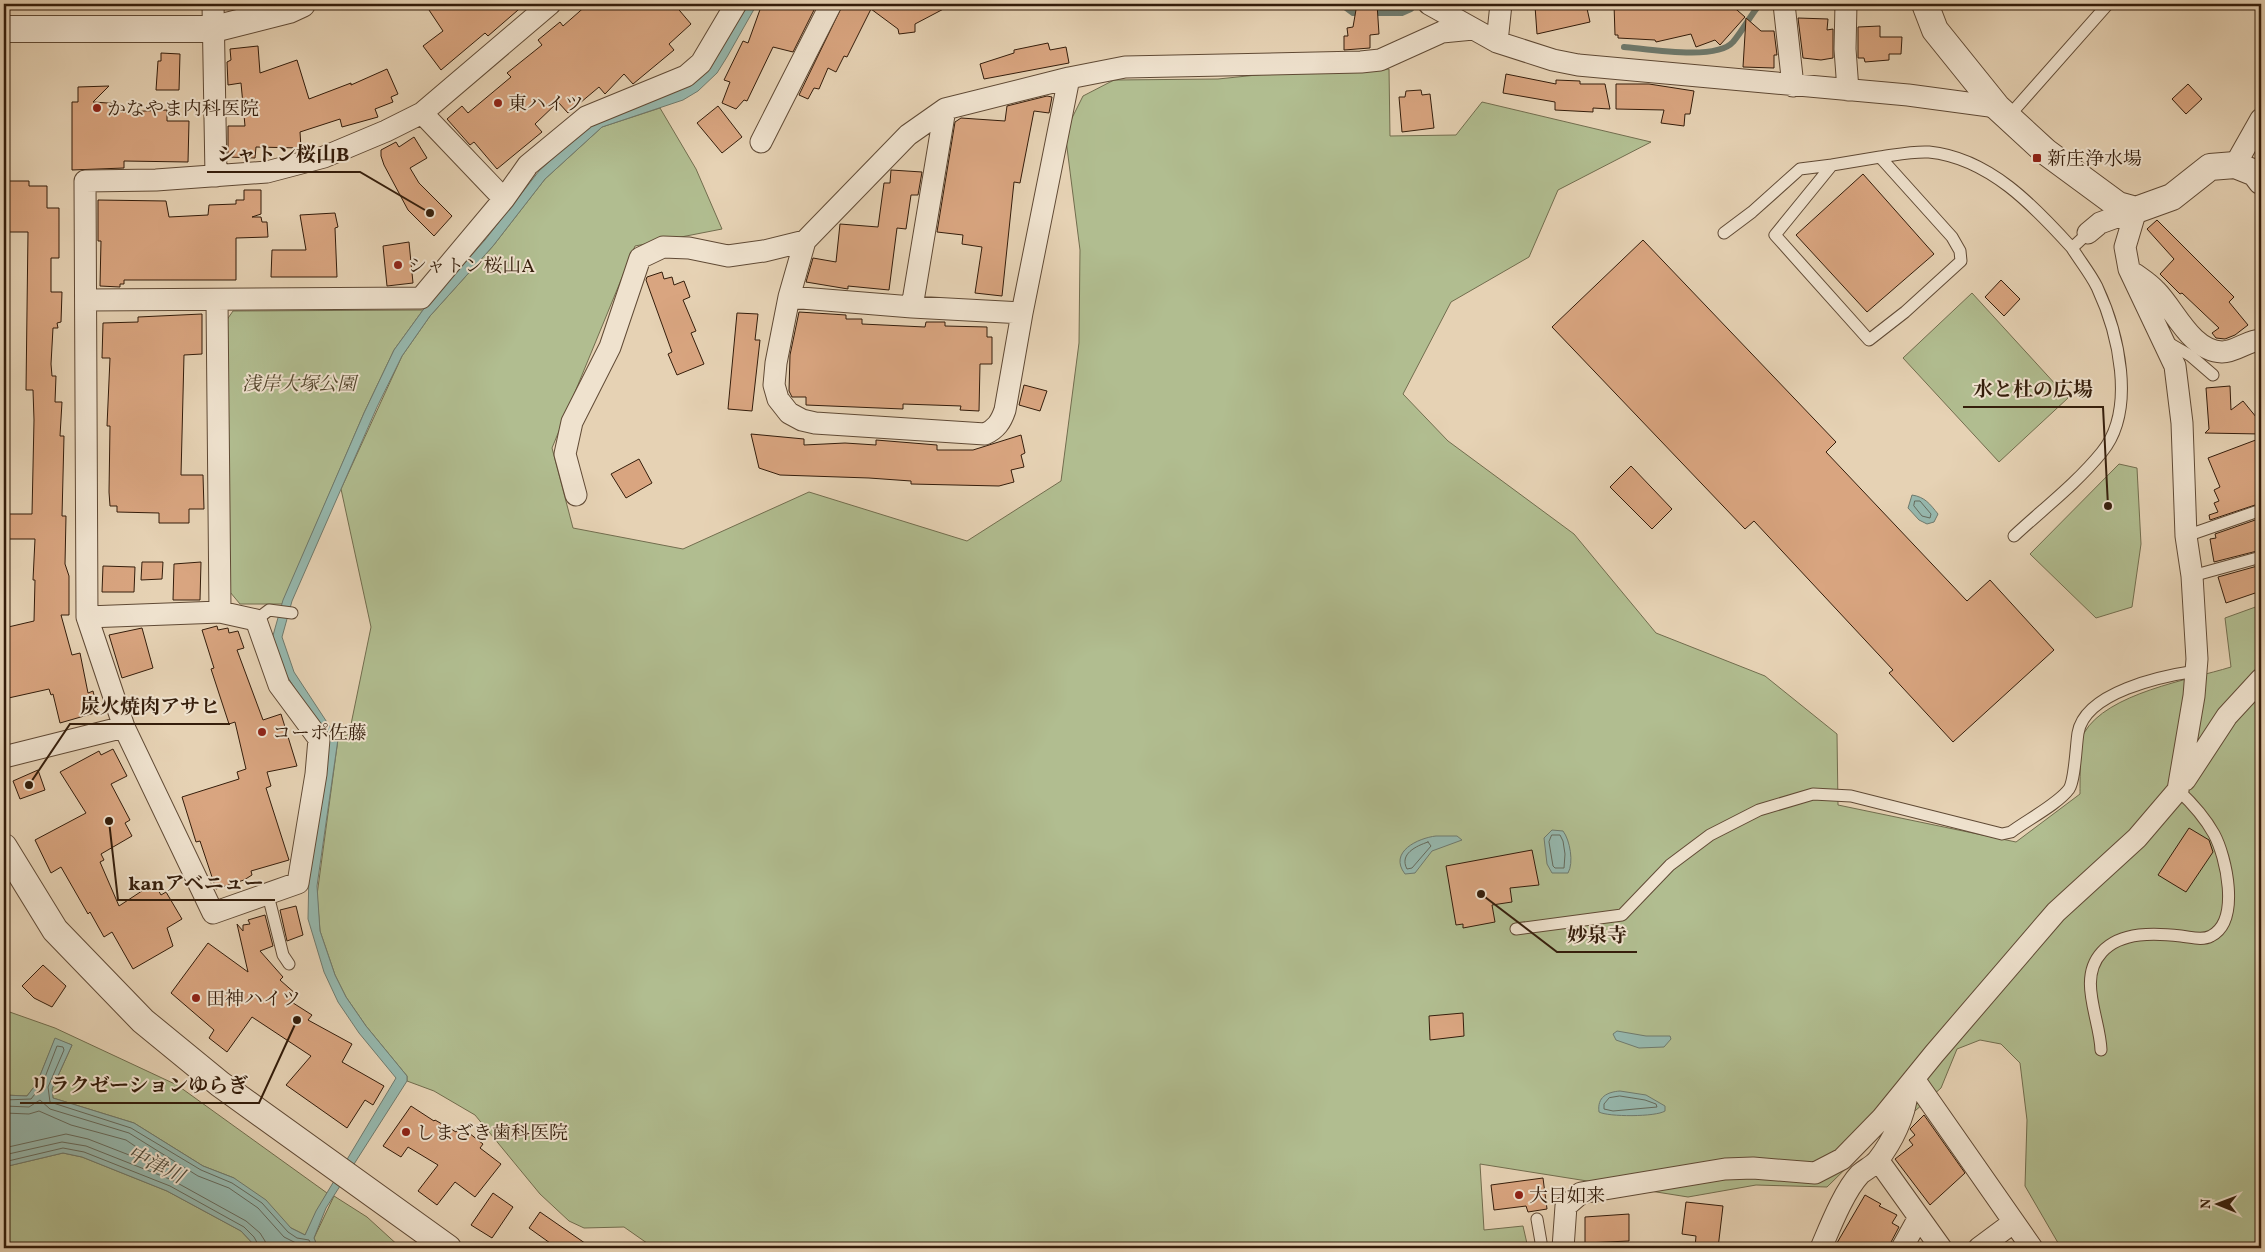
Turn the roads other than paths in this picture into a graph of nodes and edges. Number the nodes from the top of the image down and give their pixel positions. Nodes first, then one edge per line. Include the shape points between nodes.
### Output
1 (302, 4) edge
2 (736, 4) edge
3 (831, 4) edge
4 (1428, 4) edge
5 (1501, 4) edge
6 (1784, 4) edge
7 (1846, 4) edge
8 (1925, 4) edge
9 (2108, 4) edge
10 (546, 5) edge
11 (213, 16) edge
12 (4, 29) edge
13 (1473, 30) junction
14 (1497, 42) junction
15 (1069, 78) junction
16 (1793, 86) junction
17 (1848, 90) junction
18 (945, 109) junction
19 (2003, 112) junction
20 (422, 113) junction
21 (2261, 119) edge
22 (761, 142) dead end
23 (1880, 157) junction
24 (2235, 164) junction
25 (1832, 165) junction
26 (216, 176) junction
27 (2261, 181) edge
28 (504, 199) junction
29 (2136, 210) junction
30 (1724, 233) dead end
31 (2088, 233) joint
32 (805, 241) junction
33 (2072, 248) junction
34 (2129, 269) junction
35 (790, 297) junction
36 (87, 300) junction
37 (217, 301) junction
38 (912, 307) junction
39 (1022, 313) junction
40 (2163, 340) junction
41 (2261, 340) edge
42 (2213, 375) dead end
43 (576, 495) dead end
44 (2261, 510) edge
45 (2014, 536) dead end
46 (2186, 536) junction
47 (2261, 557) edge
48 (2192, 576) junction
49 (220, 612) junction
50 (292, 613) dead end
51 (87, 618) junction
52 (256, 620) junction
53 (2196, 671) junction
54 (2261, 679) edge
55 (124, 727) junction
56 (4, 757) edge
57 (2178, 790) junction
58 (4, 847) edge
59 (268, 895) junction
60 (1516, 928) dead end
61 (289, 964) dead end
62 (2101, 1050) dead end
63 (1911, 1084) junction
64 (1878, 1160) junction
65 (1537, 1219) dead end
66 (1918, 1219) junction
67 (2014, 1222) junction
68 (441, 1246) edge
69 (1542, 1248) edge
70 (1563, 1248) edge
71 (1820, 1248) edge
72 (1902, 1248) edge
73 (1941, 1248) edge
74 (1978, 1248) edge
75 (2032, 1248) edge

1 - 11 street via 289,10
2 - 28 street via 701,63 686,76 586,116 528,166
3 - 22 street
4 - 13 street
5 - 14 street
6 - 16 street
7 - 17 street
8 - 19 street via 1935,30
9 - 19 lane
10 - 20 street
11 - 12 street
11 - 26 street
13 - 14 street
13 - 15 street via 1442,32 1380,60 1125,67
14 - 16 street via 1578,65
15 - 18 street
15 - 39 street
16 - 17 street
17 - 19 street via 1908,95
18 - 32 street via 908,134
18 - 38 street
19 - 29 street via 2046,152 2100,194 2118,205
20 - 26 street via 324,157 267,172
20 - 28 street
21 - 24 street
23 - 25 lane
23 - 25 lane via 1952,237 1960,251 1961,261 1869,340 1774,235
23 - 33 lane via 1928,152 1950,156 1993,174 2018,193
24 - 27 street via 2255,173
24 - 29 street via 2210,167 2172,196
25 - 30 lane via 1800,169
26 - 36 street via 85,181
28 - 37 street via 421,298
29 - 31 street via 2100,223
29 - 34 street via 2125,247
31 - 33 lane
32 - 35 street
32 - 43 street via 728,256 663,247 640,258 610,347 572,422 565,454
33 - 45 lane via 2096,286 2117,344 2121,395 2116,422 2104,450
34 - 40 street
34 - 41 street via 2155,289 2185,328 2206,347 2220,352 2232,351
35 - 38 street
35 - 39 street via 774,385 778,399 789,413 815,423 985,434 993,430 1001,422 1005,410
36 - 37 street
36 - 51 street
37 - 49 street
38 - 39 street
40 - 42 lane
40 - 46 street via 2175,366 2182,423
44 - 46 lane
46 - 48 street
47 - 48 lane
48 - 53 street
49 - 51 street
49 - 52 street
50 - 52 lane via 269,610
51 - 55 street
52 - 59 street via 279,686 319,739 298,883
53 - 57 street
53 - 60 lane via 2173,674 2133,687 2105,698 2086,712 2079,729 2070,787 2011,832 2002,834 1850,796 1813,794 1759,810 1710,835 1670,865 1622,915
54 - 57 street via 2209,741
55 - 56 street
55 - 59 street via 212,913
57 - 62 lane via 2199,809 2215,835 2225,860 2228,912 2213,936 2202,939 2147,934 2120,940 2102,952 2089,985 2100,1027
57 - 63 street via 2137,838 2056,912
58 - 68 street via 54,930 143,1021 220,1084
59 - 61 lane via 283,955
63 - 64 street via 1900,1120
63 - 67 street
63 - 70 street via 1859,1144 1815,1173 1725,1169 1581,1193 1566,1206
64 - 66 street
64 - 71 street via 1860,1174 1834,1216
65 - 69 lane
66 - 72 street
66 - 73 street
67 - 74 street
67 - 75 street

